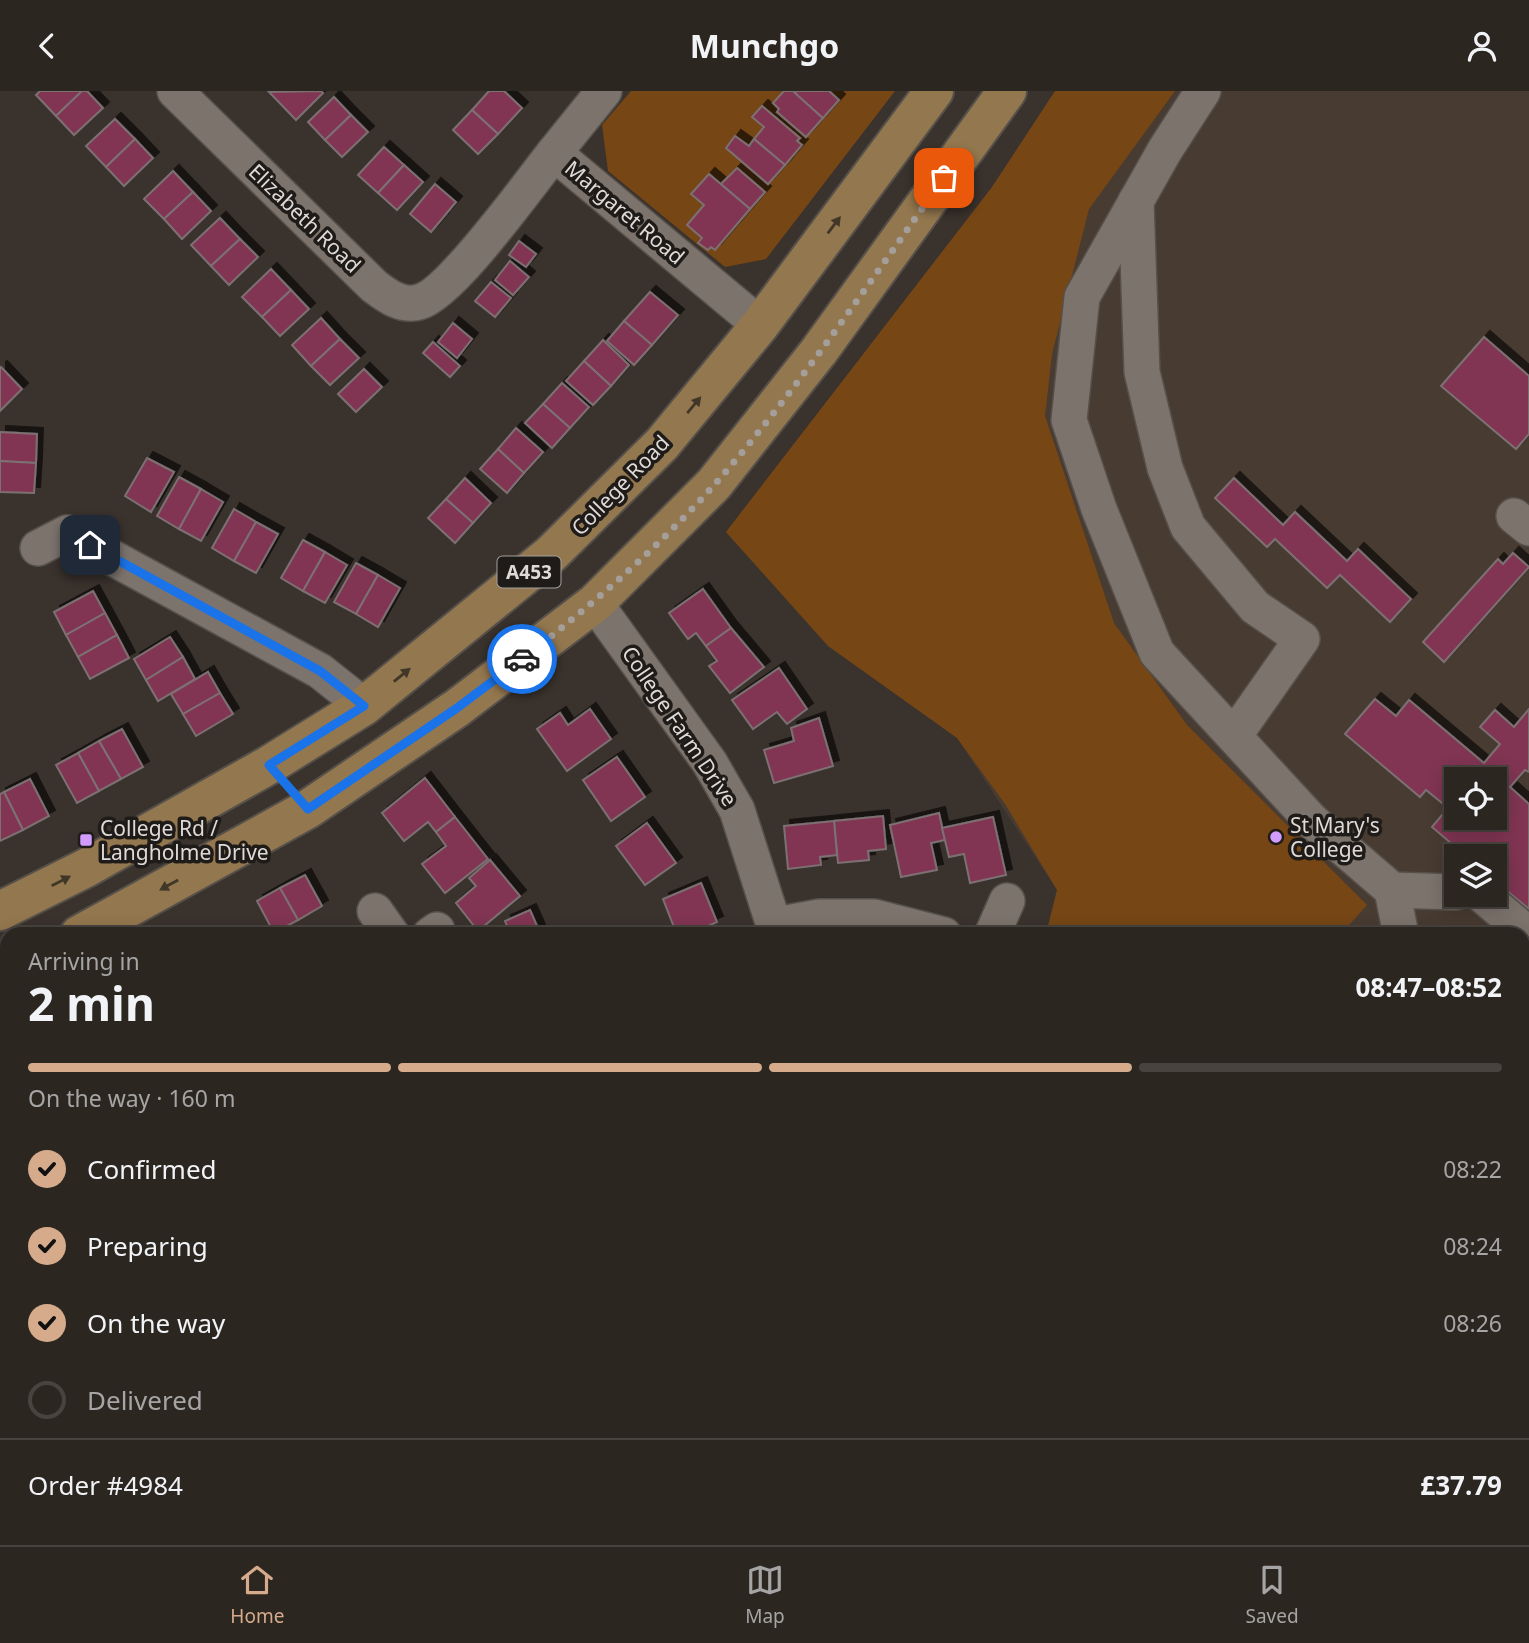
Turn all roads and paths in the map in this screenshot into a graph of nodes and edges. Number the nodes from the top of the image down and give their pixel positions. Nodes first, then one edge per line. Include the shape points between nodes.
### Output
1 (175, 91) edge
2 (604, 91) edge
3 (934, 91) edge
4 (1007, 91) edge
5 (1203, 91) edge
6 (554, 153) junction
7 (1136, 201) junction
8 (448, 282) joint
9 (760, 325) junction
10 (38, 548) dead end
11 (595, 603) junction
12 (364, 706) junction
13 (1234, 736) junction
14 (269, 765) junction
15 (308, 809) junction
16 (1392, 890) junction
17 (1444, 891) edge
18 (1007, 901) dead end
19 (1496, 907) edge
20 (0, 912) edge
21 (94, 927) edge
22 (776, 927) edge
23 (786, 927) edge
24 (913, 927) edge
25 (996, 927) edge
26 (1399, 927) edge
27 (1520, 927) edge

1 - 8 street, Elizabeth Road via 390,298 420,302
2 - 6 street
9 -> 3 main road, College Road / A453
4 - 11 main road via 819,351 714,484
5 - 7 street
6 - 8 street, Margaret Road
6 - 9 street, Margaret Road
7 - 13 street via 1082,297 1069,420 1157,653
7 - 13 street via 1143,372 1165,468 1188,527 1255,607 1302,639
12 -> 9 main road, College Road / A453 via 551,554 662,444
10 - 12 street via 66,533 320,671
11 - 15 main road via 457,708
11 - 22 street, College Farm Drive via 710,763 737,810
12 - 14 main road, College Road / A453
13 - 16 street via 1312,821
14 - 15 main road
20 -> 14 main road, College Road / A453
15 -> 21 main road
16 - 17 street
16 - 26 street
18 - 25 street
19 - 27 street
23 - 24 street via 818,917 874,917

